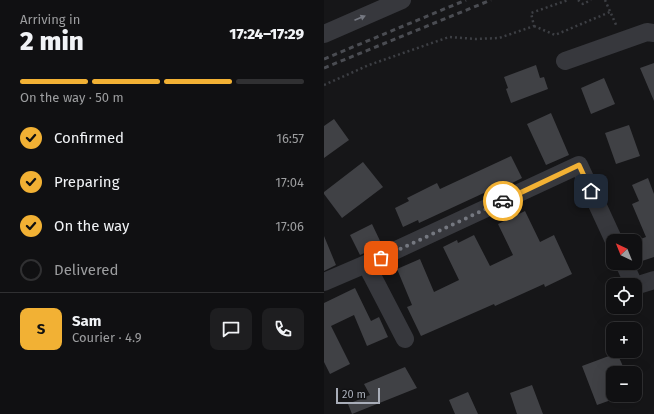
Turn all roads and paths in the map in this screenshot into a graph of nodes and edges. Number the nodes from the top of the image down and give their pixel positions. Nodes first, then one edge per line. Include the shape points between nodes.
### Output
1 (402, 0) edge
2 (568, 0) edge
3 (578, 0) edge
4 (590, 0) edge
5 (605, 0) edge
6 (610, 12) junction
7 (534, 26) junction
8 (654, 33) edge
9 (324, 34) edge
10 (622, 41) junction
11 (564, 61) dead end
12 (324, 85) edge
13 (611, 234) edge
14 (366, 264) junction
15 (654, 280) edge
16 (324, 282) edge
17 (642, 284) edge
18 (405, 339) dead end

9 -> 1 street
2 - 7 path via 531,13
3 - 4 path via 583,4
5 - 6 path
6 - 7 path via 555,35
6 - 10 path
7 - 12 path via 499,38 449,37 369,65
8 - 10 street via 647,32
10 - 11 street
13 - 14 street via 579,165
14 - 16 street
14 - 18 street
15 - 17 street

